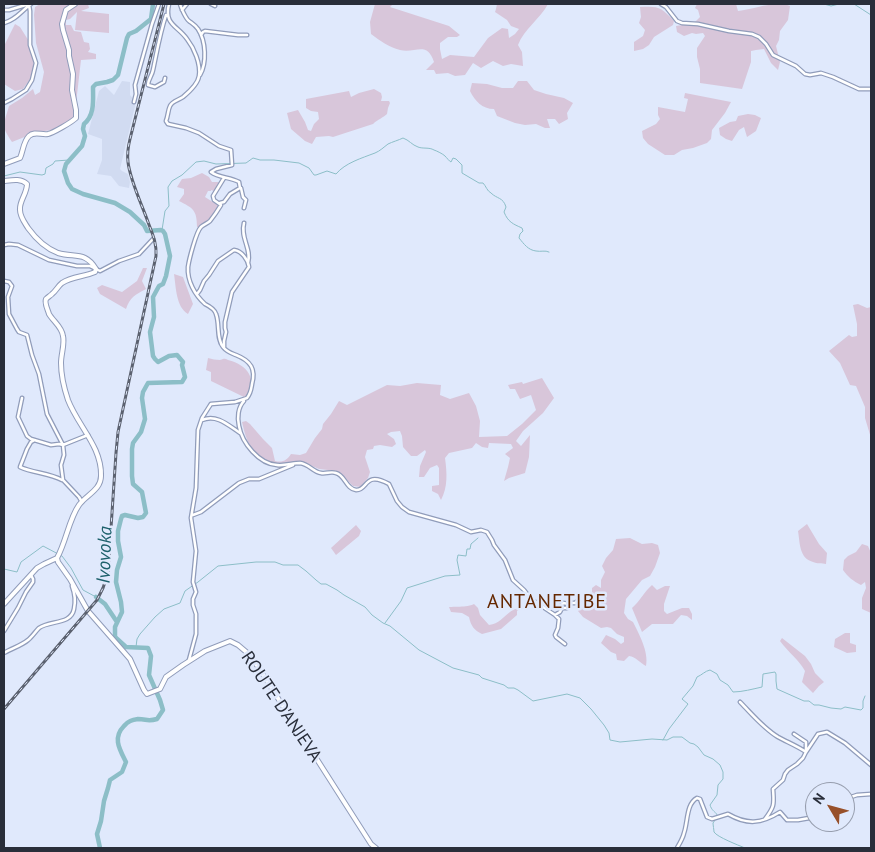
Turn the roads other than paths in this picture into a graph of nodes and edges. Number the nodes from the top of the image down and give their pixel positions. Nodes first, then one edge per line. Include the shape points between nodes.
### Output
1 (29, 4) edge
2 (75, 4) edge
3 (158, 4) edge
4 (169, 4) edge
5 (180, 4) edge
6 (188, 4) edge
7 (211, 4) edge
8 (661, 4) edge
9 (215, 6) dead end
10 (4, 10) edge
11 (182, 10) junction
12 (167, 14) junction
13 (4, 23) edge
14 (202, 34) junction
15 (247, 35) dead end
16 (199, 76) junction
17 (165, 78) dead end
18 (871, 89) edge
19 (134, 102) dead end
20 (4, 103) edge
21 (4, 164) edge
22 (224, 178) junction
23 (4, 181) edge
24 (241, 187) junction
25 (220, 203) junction
26 (244, 208) dead end
27 (244, 223) dead end
28 (153, 239) dead end
29 (4, 245) edge
30 (248, 263) junction
31 (96, 270) junction
32 (4, 281) edge
33 (197, 294) junction
34 (225, 349) junction
35 (22, 398) dead end
36 (245, 400) junction
37 (201, 420) junction
38 (241, 434) junction
39 (88, 436) junction
40 (35, 440) junction
41 (63, 445) junction
42 (296, 463) junction
43 (63, 480) junction
44 (82, 502) junction
45 (192, 515) junction
46 (58, 556) junction
47 (51, 561) junction
48 (60, 566) junction
49 (31, 576) junction
50 (70, 579) junction
51 (591, 600) dead end
52 (4, 604) edge
53 (562, 608) junction
54 (567, 608) dead end
55 (555, 615) junction
56 (4, 631) edge
57 (565, 644) dead end
58 (4, 653) edge
59 (188, 662) junction
60 (740, 702) dead end
61 (794, 734) dead end
62 (806, 752) junction
63 (871, 765) edge
64 (871, 794) edge
65 (855, 796) edge
66 (805, 819) edge
67 (764, 820) junction
68 (376, 848) edge
69 (677, 848) edge

1 - 10 street
1 - 13 street via 13,20
1 - 20 street via 30,45 36,63 32,80 26,90
2 - 21 street via 66,10 62,24 73,74 76,118 48,134 30,135 20,158
3 - 19 street via 135,85
4 - 12 street
5 - 11 street
6 - 11 street
7 - 9 street
8 - 18 street via 682,23 759,37 773,56 796,66 805,74 820,73 859,89
11 - 14 street
12 - 16 street via 171,24 187,38 198,62
12 - 17 street via 148,85 156,87
14 - 15 street
14 - 16 street via 204,60
16 - 22 street via 183,97 172,103 166,121 231,150 232,163 211,171
22 - 24 street via 236,180
22 - 25 street via 213,196
23 - 31 street via 20,180 27,184 20,213 39,241 55,252 86,258
24 - 25 street
24 - 26 street via 246,200
25 - 33 street via 212,219 199,230 189,258 190,280
27 - 30 street via 243,233 250,257
28 - 31 street via 139,254
29 - 31 street via 18,245 49,260 90,266
30 - 33 street via 240,252 234,250 218,261
30 - 34 street via 248,270 232,292 224,328
31 - 39 street via 63,282 46,299 50,315 64,336 63,385
32 - 41 street via 12,286 8,297 9,314 19,332 28,338 47,414
33 - 34 street via 216,313 220,341
34 - 36 street via 252,366 252,392
35 - 40 street via 18,416 27,436
36 - 37 street via 212,404
36 - 38 street via 238,415
37 - 38 street via 216,418
37 - 45 street
38 - 42 street via 265,462 276,465
39 - 41 street
39 - 44 street via 98,456 102,479
40 - 41 street via 51,446
40 - 43 street via 30,442 20,467
41 - 43 street
42 - 45 street via 259,479 239,483 201,512
42 - 55 street via 308,465 320,473 338,473 349,486 358,490 374,478 389,484 399,504 409,512 472,532 487,532 514,580 531,599
43 - 44 street
44 - 46 street
45 - 59 street via 196,551 193,582 196,588 193,605 196,634
46 - 47 street
46 - 48 street
47 - 48 street
47 - 49 street via 37,568
48 - 50 street
49 - 52 street
49 - 56 street via 33,582
50 - 58 street via 76,602 74,614 39,628 20,646
50 - 59 street, ROUTE D'ANJEVA via 88,611 130,659 147,694 160,689 166,677
51 - 53 street via 563,603
53 - 54 street
53 - 55 street
55 - 57 street via 559,618 555,635
59 - 68 street, ROUTE D'ANJEVA via 230,641 251,656
60 - 62 street via 774,734
61 - 62 street via 806,742
62 - 63 street via 818,734 827,732 845,742
62 - 67 street via 774,788 774,804
64 - 65 street
66 - 67 street via 787,820 780,812
67 - 69 street via 750,822 728,814 712,819 707,817 697,798 693,800 685,832

